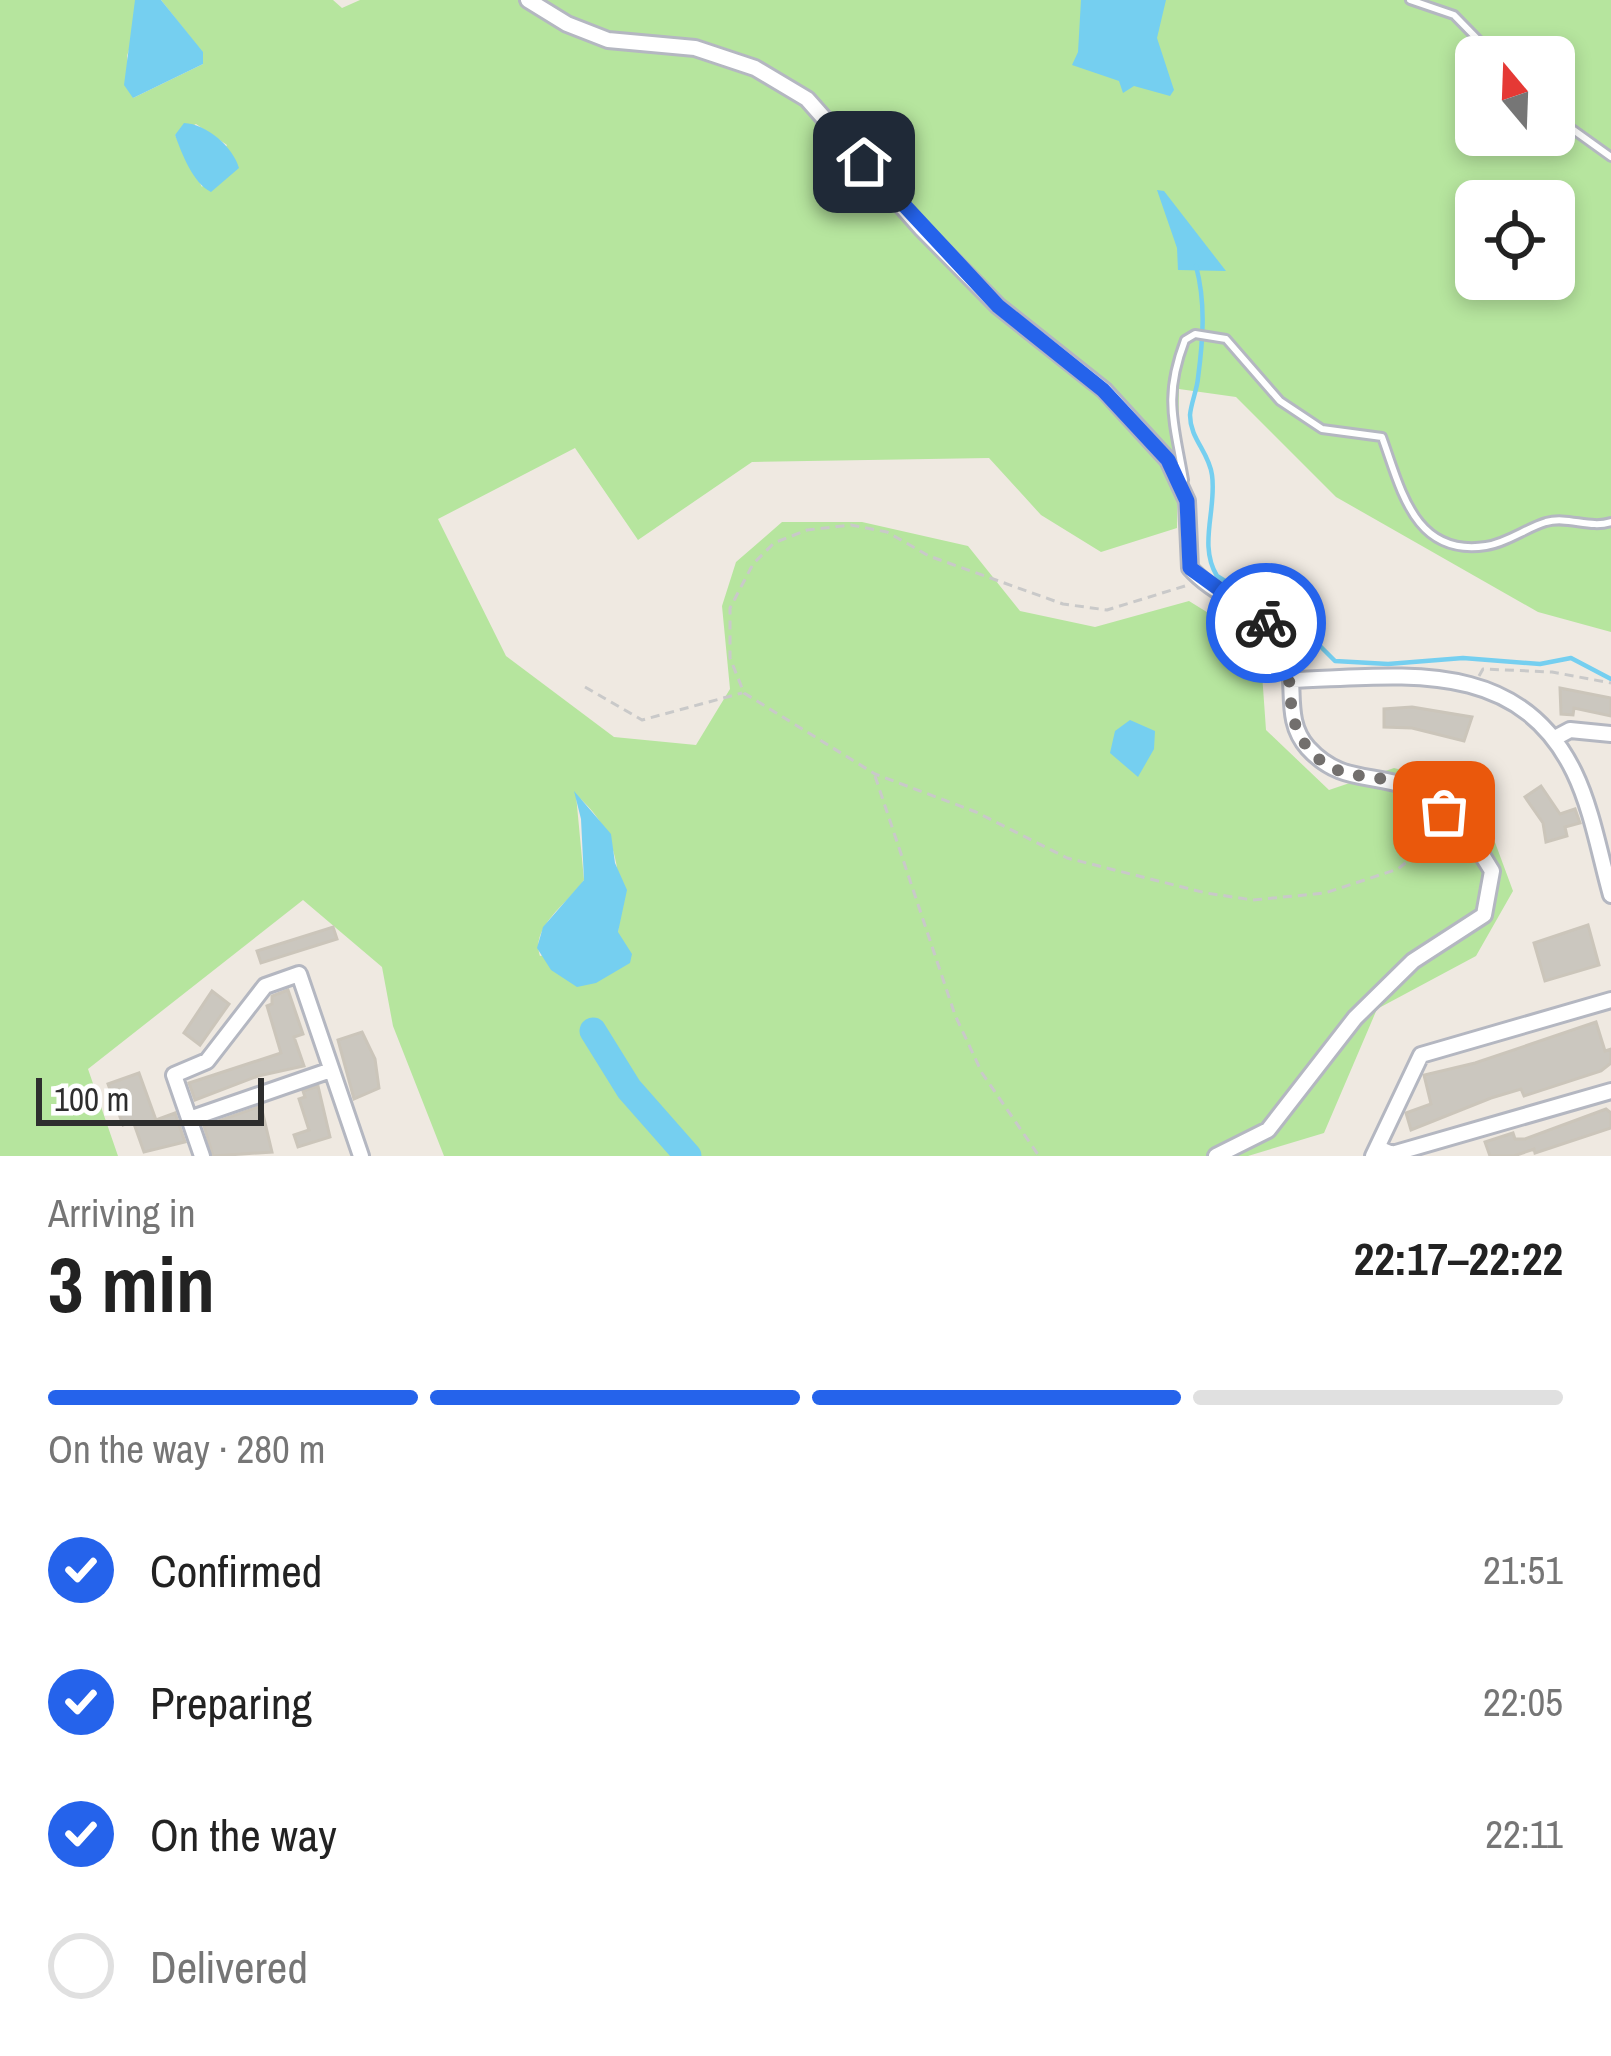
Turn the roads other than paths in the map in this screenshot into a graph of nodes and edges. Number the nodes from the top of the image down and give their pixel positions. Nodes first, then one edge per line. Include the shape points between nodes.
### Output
1 (528, 0) edge
2 (1410, 0) edge
3 (1474, 36) edge
4 (1575, 131) edge
5 (1611, 157) edge
6 (1187, 501) junction
7 (1611, 522) edge
8 (1291, 680) junction
9 (1611, 734) edge
10 (1555, 738) junction
11 (1611, 895) edge
12 (1611, 1000) edge
13 (332, 1070) junction
14 (1611, 1091) edge
15 (189, 1119) junction
16 (1376, 1152) edge
17 (356, 1155) edge
18 (202, 1156) edge
19 (1216, 1156) edge

1 - 6 street via 608,40 695,49 755,68 807,99 998,306 1103,390 1168,460
2 - 3 lane via 1454,15
4 - 5 lane
6 - 7 lane via 1171,387 1185,340 1213,334 1280,401 1322,429 1382,437 1409,514 1444,542 1488,546 1556,520
6 - 8 street via 1190,568 1271,626
8 - 10 street via 1475,682
8 - 19 street via 1291,720 1307,748 1343,776 1415,789 1468,832 1492,872 1484,915 1413,962 1355,1018 1268,1130
9 - 10 street via 1570,730
10 - 11 street via 1576,776
12 - 16 street via 1421,1055
13 - 15 street
13 - 15 street via 299,974 265,986 207,1061 174,1075
13 - 17 street
14 - 16 street
15 - 18 street

